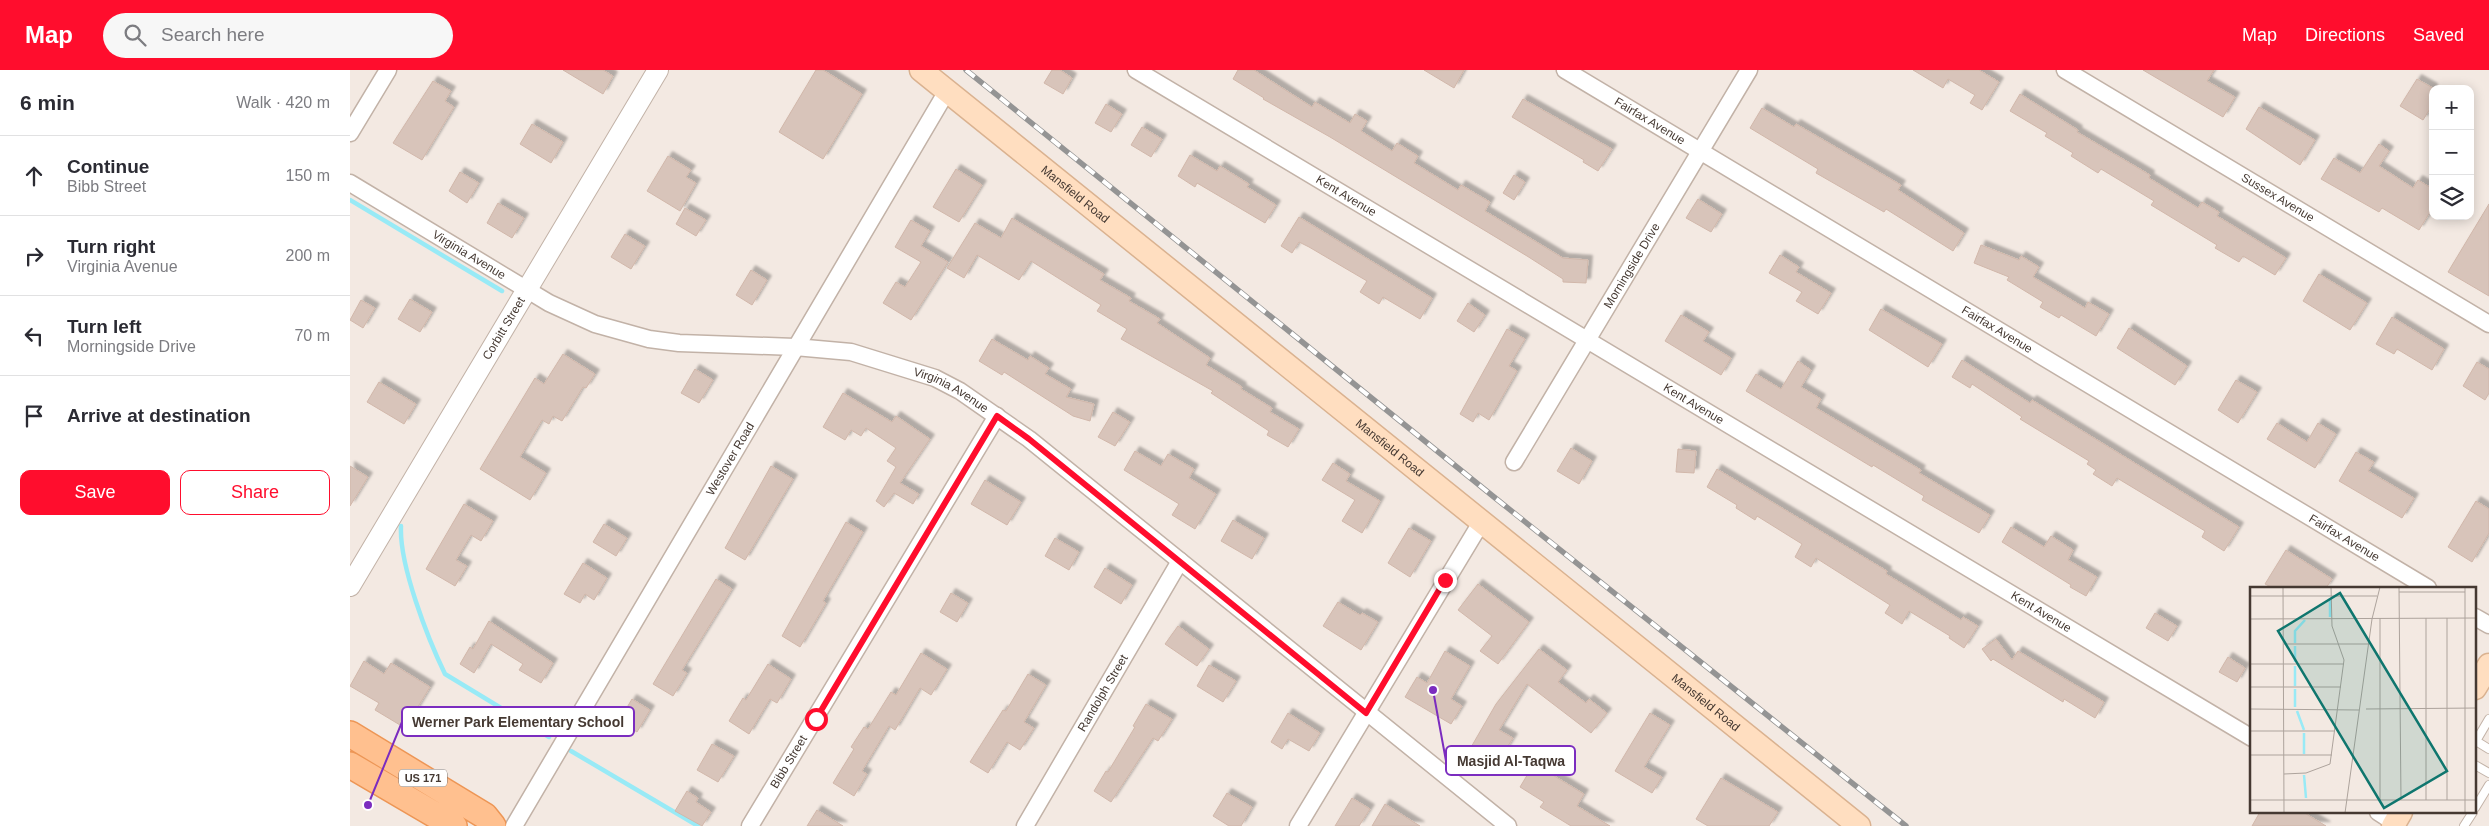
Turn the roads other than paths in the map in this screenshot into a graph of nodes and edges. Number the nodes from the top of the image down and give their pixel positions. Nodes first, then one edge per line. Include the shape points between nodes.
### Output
1 (388, 70) edge
2 (658, 70) edge
3 (921, 70) edge
4 (1136, 70) edge
5 (1565, 70) edge
6 (1749, 70) edge
7 (2065, 70) edge
8 (948, 91) junction
9 (350, 132) edge
10 (1701, 150) junction
11 (350, 183) edge
12 (527, 290) junction
13 (2489, 324) edge
14 (1587, 340) junction
15 (795, 347) junction
16 (997, 416) junction
17 (1514, 462) dead end
18 (1482, 521) junction
19 (1180, 561) junction
20 (350, 586) edge
21 (2426, 587) edge
22 (2476, 618) edge
23 (2489, 625) edge
24 (2489, 665) edge
25 (2476, 686) edge
26 (1366, 713) junction
27 (2489, 719) edge
28 (350, 734) edge
29 (2250, 737) edge
30 (2489, 749) edge
31 (350, 765) edge
32 (2476, 766) edge
33 (2489, 774) edge
34 (2489, 785) edge
35 (2476, 806) edge
36 (2471, 814) edge
37 (454, 826) edge
38 (493, 826) edge
39 (514, 826) edge
40 (750, 826) edge
41 (1025, 826) edge
42 (1298, 826) edge
43 (1508, 826) edge
44 (1860, 826) edge
45 (2464, 826) edge

1 - 9 street
2 - 12 street, Corbitt Street
3 - 8 main road, Mansfield Road
4 - 14 street, Kent Avenue
5 - 10 street, Fairfax Avenue
6 - 10 street, Morningside Drive
7 - 13 street, Sussex Avenue
8 - 15 street, Westover Road
8 - 18 main road, Mansfield Road
10 - 14 street, Morningside Drive
10 - 21 street, Fairfax Avenue
11 - 12 street, Virginia Avenue
12 - 15 street, Virginia Avenue via 549,304 595,324 649,339 710,346
12 - 20 street, Corbitt Street
14 - 17 street, Morningside Drive
14 - 29 street, Kent Avenue
15 - 16 street, Virginia Avenue via 835,350 935,378
15 - 39 street, Westover Road
16 - 19 street, Virginia Avenue
16 - 40 street, Bibb Street
18 - 26 street
18 - 44 main road, Mansfield Road
19 - 26 street, Virginia Avenue
19 - 41 street, Randolph Street
22 - 23 street
24 - 25 main road
26 - 42 street
26 - 43 street, Virginia Avenue
27 - 30 lane via 2476,741
28 - 38 main road, US 171 via 484,816
31 - 37 main road, US 171
32 - 33 lane
34 - 35 lane
36 - 45 lane

